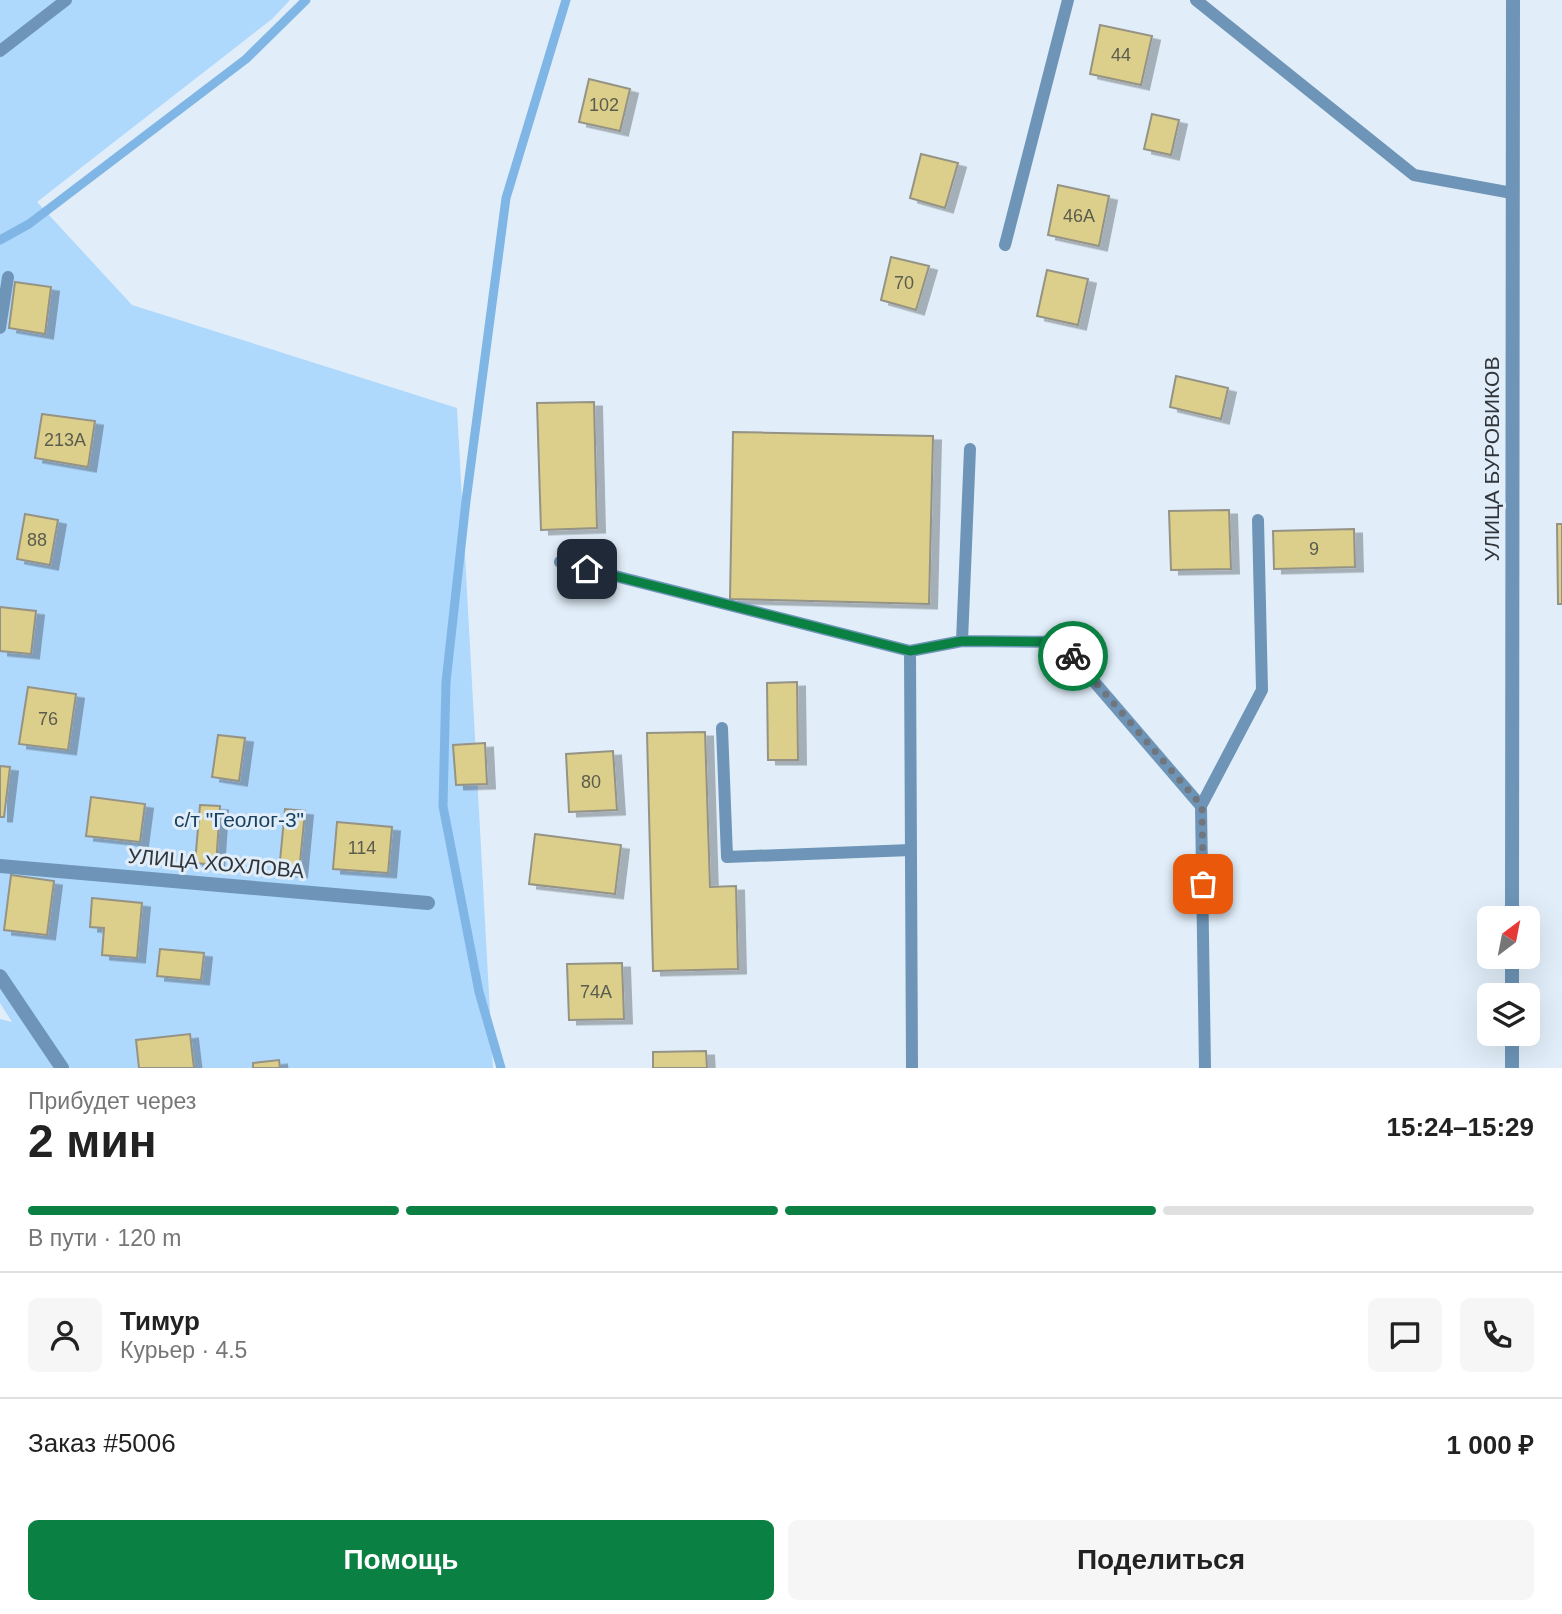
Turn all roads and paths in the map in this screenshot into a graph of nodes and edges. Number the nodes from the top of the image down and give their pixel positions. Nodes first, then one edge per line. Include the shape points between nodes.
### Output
1 (66, 0) edge
2 (1068, 0) edge
3 (1196, 0) edge
4 (1513, 0) edge
5 (0, 51) edge
6 (1512, 193) junction
7 (1005, 245) dead end
8 (8, 277) dead end
9 (0, 328) edge
10 (970, 449) dead end
11 (1258, 520) dead end
12 (560, 562) dead end
13 (962, 641) junction
14 (910, 651) junction
15 (722, 728) dead end
16 (1202, 806) junction
17 (911, 850) junction
18 (0, 866) edge
19 (428, 903) dead end
20 (1512, 906) edge
21 (0, 976) edge
22 (1512, 1046) edge
23 (62, 1068) edge
24 (912, 1068) edge
25 (1205, 1068) edge
26 (1512, 1068) edge

1 - 5 lane
2 - 7 lane
3 - 6 lane via 1414,175
4 - 6 street, УЛИЦА БУРОВИКОВ
6 - 20 street, УЛИЦА БУРОВИКОВ
8 - 9 lane
10 - 13 lane
11 - 16 lane via 1262,690
12 - 14 lane
13 - 14 lane
13 - 16 lane via 1060,642
14 - 17 lane
15 - 17 lane via 727,857
16 - 25 lane
17 - 24 lane
18 - 19 street, УЛИЦА ХОХЛОВА
21 - 23 street
22 - 26 street

